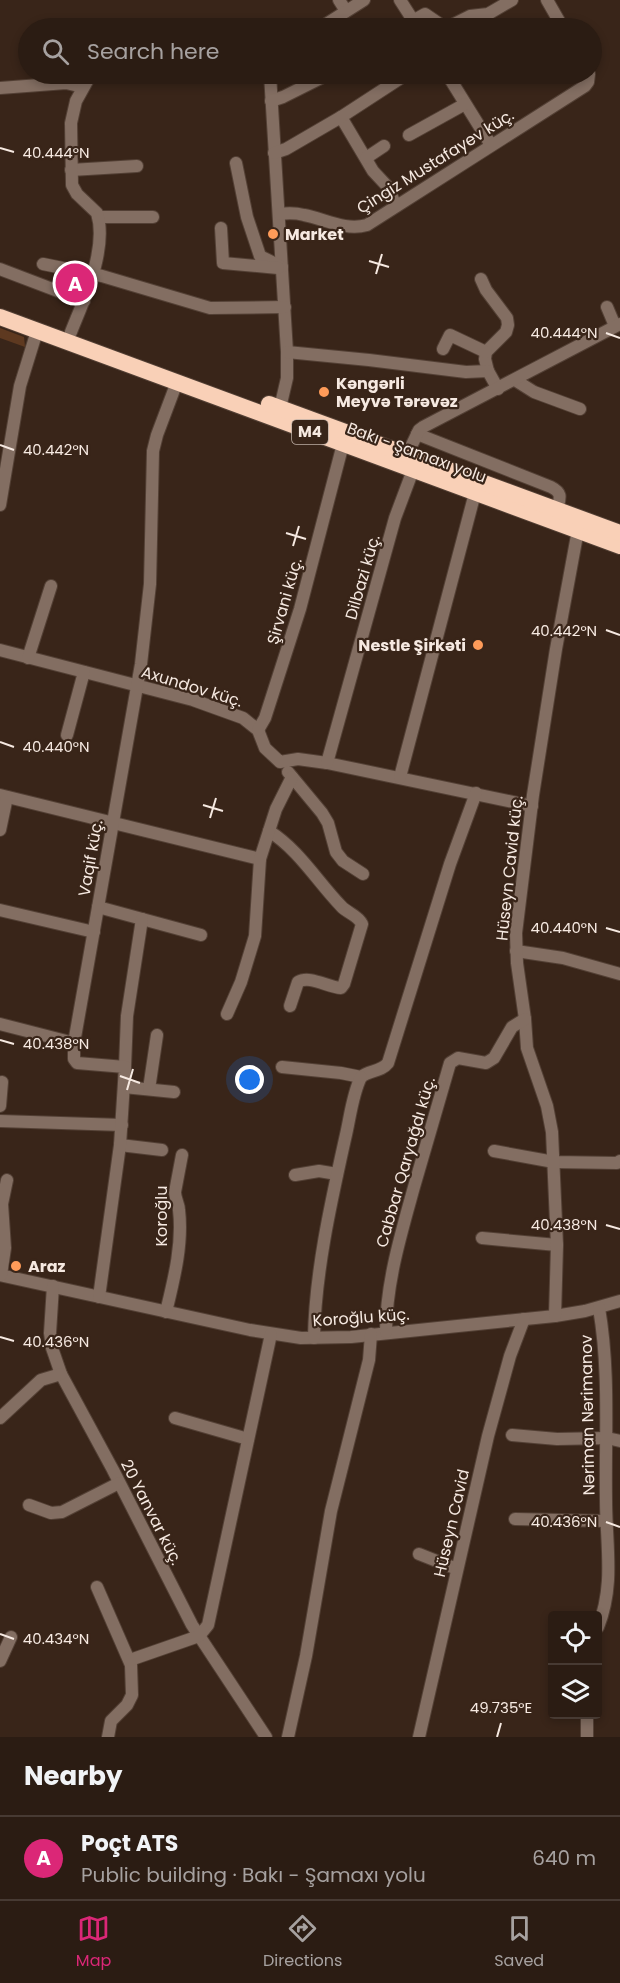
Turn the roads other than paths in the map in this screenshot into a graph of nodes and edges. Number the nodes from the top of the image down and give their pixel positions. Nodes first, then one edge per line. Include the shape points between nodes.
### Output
1 (339, 0) edge
2 (364, 0) edge
3 (400, 0) edge
4 (512, 0) edge
5 (547, 0) edge
6 (346, 11) junction
7 (335, 18) edge
8 (411, 18) edge
9 (466, 18) edge
10 (558, 18) edge
11 (53, 84) edge
12 (70, 84) edge
13 (85, 84) edge
14 (270, 84) edge
15 (309, 84) edge
16 (391, 84) edge
17 (453, 84) edge
18 (586, 84) edge
19 (83, 87) junction
20 (0, 88) edge
21 (271, 100) junction
22 (465, 104) junction
23 (341, 117) junction
24 (409, 135) dead end
25 (491, 145) junction
26 (384, 146) dead end
27 (274, 153) junction
28 (366, 158) junction
29 (236, 163) dead end
30 (137, 166) dead end
31 (71, 170) junction
32 (396, 206) junction
33 (280, 214) junction
34 (99, 217) junction
35 (153, 217) dead end
36 (221, 228) dead end
37 (43, 264) dead end
38 (282, 268) junction
39 (0, 269) edge
40 (94, 275) junction
41 (481, 279) dead end
42 (84, 301) junction
43 (0, 305) edge
44 (607, 307) dead end
45 (285, 308) junction
46 (0, 317) edge
47 (618, 325) edge
48 (37, 331) junction
49 (71, 332) junction
50 (443, 349) dead end
51 (287, 352) junction
52 (486, 352) junction
53 (488, 371) junction
54 (515, 380) junction
55 (177, 382) junction
56 (498, 389) junction
57 (279, 408) junction
58 (580, 409) dead end
59 (417, 434) junction
60 (344, 444) junction
61 (410, 462) junction
62 (475, 493) junction
63 (0, 506) edge
64 (557, 510) junction
65 (578, 530) junction
66 (620, 533) edge
67 (620, 546) edge
68 (51, 586) dead end
69 (0, 650) edge
70 (28, 658) junction
71 (84, 672) junction
72 (137, 685) junction
73 (258, 730) junction
74 (67, 735) dead end
75 (280, 762) junction
76 (327, 763) junction
77 (292, 777) junction
78 (400, 777) junction
79 (476, 793) junction
80 (4, 796) edge
81 (532, 806) junction
82 (113, 824) junction
83 (0, 830) edge
84 (269, 831) junction
85 (260, 859) junction
86 (363, 874) dead end
87 (98, 907) junction
88 (0, 910) edge
89 (142, 919) junction
90 (94, 932) junction
91 (201, 935) dead end
92 (516, 951) junction
93 (620, 974) edge
94 (290, 1006) dead end
95 (227, 1014) dead end
96 (525, 1019) junction
97 (0, 1024) edge
98 (157, 1035) dead end
99 (74, 1043) junction
100 (125, 1067) junction
101 (282, 1068) dead end
102 (361, 1077) junction
103 (2, 1082) dead end
104 (124, 1087) junction
105 (150, 1089) junction
106 (174, 1092) dead end
107 (0, 1106) edge
108 (0, 1121) edge
109 (122, 1125) junction
110 (120, 1145) junction
111 (162, 1150) dead end
112 (494, 1151) dead end
113 (183, 1155) dead end
114 (620, 1161) edge
115 (554, 1162) junction
116 (337, 1174) junction
117 (295, 1175) dead end
118 (7, 1180) dead end
119 (482, 1238) dead end
120 (557, 1245) junction
121 (0, 1275) edge
122 (53, 1286) junction
123 (99, 1297) junction
124 (620, 1300) edge
125 (599, 1308) junction
126 (166, 1312) junction
127 (555, 1316) junction
128 (524, 1319) junction
129 (386, 1332) junction
130 (271, 1334) junction
131 (371, 1334) junction
132 (314, 1338) junction
133 (61, 1374) junction
134 (175, 1418) dead end
135 (0, 1419) edge
136 (512, 1436) dead end
137 (248, 1438) junction
138 (607, 1438) junction
139 (620, 1441) edge
140 (119, 1483) junction
141 (28, 1506) dead end
142 (515, 1519) dead end
143 (606, 1521) junction
144 (419, 1554) dead end
145 (457, 1569) junction
146 (97, 1587) dead end
147 (602, 1615) edge
148 (199, 1636) junction
149 (11, 1638) dead end
150 (2, 1654) edge
151 (130, 1660) junction
152 (587, 1719) edge
153 (108, 1737) edge
154 (266, 1737) edge
155 (288, 1737) edge
156 (419, 1737) edge
157 (587, 1737) edge

1 - 6 street
2 - 6 street
3 - 8 street
4 - 9 street via 488,14
5 - 10 street
6 - 7 street
11 - 20 street
12 - 19 street
13 - 19 street
14 - 21 street
15 - 21 street
16 - 23 street
17 - 22 street
18 - 25 street, Çingiz Mustafayev küç.
19 - 31 street via 71,123
21 - 27 street
22 - 24 street
22 - 25 street
23 - 27 street
23 - 28 street
25 - 32 street, Çingiz Mustafayev küç.
26 - 28 street
27 - 33 street
28 - 32 street
29 - 38 street via 260,256
30 - 31 street
31 - 34 street via 74,190
32 - 33 street, Çingiz Mustafayev küç. via 358,228 304,214
33 - 38 street
34 - 35 street
34 - 40 street
36 - 38 street via 223,263
37 - 40 street
38 - 45 street
39 - 42 street
40 - 42 street
40 - 45 street via 210,308
41 - 52 street via 508,325
42 - 49 street
43 - 49 highway, Bakı - Şamaxı yolu / M4
44 - 47 street
45 - 51 street
46 - 48 highway, Bakı - Şamaxı yolu / M4
47 - 54 street
48 - 55 highway, Bakı - Şamaxı yolu / M4
48 - 63 street via 20,386
49 - 57 highway, Bakı - Şamaxı yolu / M4
50 - 52 street via 450,335
51 - 53 street via 466,372
51 - 57 street via 287,378
52 - 53 street
53 - 56 street
54 - 56 street
54 - 58 street via 534,392
55 - 60 highway, Bakı - Şamaxı yolu / M4
55 - 72 street, Vaqif küç. via 153,451 150,584
56 - 59 street via 423,427
57 - 61 highway, Bakı - Şamaxı yolu / M4
59 - 61 street, Dilbazi küç.
59 - 64 street via 559,491
60 - 61 highway, Bakı - Şamaxı yolu / M4
60 - 73 street, Şirvani küç. via 300,609
61 - 62 highway, Bakı - Şamaxı yolu / M4
61 - 64 highway, Bakı - Şamaxı yolu / M4
61 - 76 street, Dilbazi küç.
62 - 65 highway, Bakı - Şamaxı yolu / M4
62 - 78 street
64 - 66 highway, Bakı - Şamaxı yolu / M4
65 - 67 highway, Bakı - Şamaxı yolu / M4
65 - 81 street, Hüseyn Cavid küç.
68 - 70 street
69 - 70 street, Axundov küç.
70 - 71 street, Axundov küç.
71 - 72 street, Axundov küç.
71 - 74 street
72 - 73 street, Axundov küç. via 243,718
72 - 82 street, Vaqif küç.
73 - 75 street, Axundov küç. via 265,748
75 - 76 street via 298,759
75 - 77 street, Axundov küç.
76 - 78 street
77 - 84 street
77 - 86 street, Axundov küç. via 328,823 336,852
78 - 79 street
79 - 81 street
79 - 102 street via 388,1063
80 - 82 street
80 - 83 street
81 - 92 street, Hüseyn Cavid küç.
82 - 85 street
82 - 87 street, Vaqif küç.
84 - 85 street
84 - 94 street via 362,924 341,988 301,979
85 - 95 street via 255,936
87 - 89 street
87 - 90 street, Vaqif küç.
88 - 90 street
89 - 91 street
89 - 100 street via 127,1016
90 - 99 street, Vaqif küç.
92 - 93 street via 563,958
92 - 96 street, Hüseyn Cavid küç.
96 - 115 street, Hüseyn Cavid küç. via 527,1048 547,1106
96 - 129 street, Cabbar Qaryağdı küç. via 512,1027 490,1061 458,1058 450,1063 394,1263
97 - 99 street
98 - 105 street
99 - 100 street via 77,1063
100 - 104 street
101 - 102 street
102 - 116 street
103 - 107 street
104 - 105 street
104 - 109 street
105 - 106 street
108 - 109 street
109 - 110 street
110 - 111 street
110 - 123 street
112 - 115 street
113 - 126 street, Koroğlu via 175,1192 179,1208 178,1254
114 - 115 street
115 - 120 street, Hüseyn Cavid küç.
116 - 117 street via 319,1171
116 - 132 street
118 - 121 street via 2,1204 5,1248
119 - 120 street
120 - 127 street, Hüseyn Cavid küç.
121 - 122 street, Koroğlu küç.
122 - 123 street, Koroğlu küç.
122 - 133 street, 20 Yanvar küç. via 52,1348
123 - 126 street, Koroğlu küç.
124 - 125 street, Koroğlu küç.
125 - 127 street, Koroğlu küç.
125 - 138 street, Nəriman Nərimanov via 606,1360
126 - 130 street, Koroğlu küç.
127 - 128 street, Koroğlu küç.
128 - 129 street, Koroğlu küç.
128 - 145 street, Hüseyn Cavid via 488,1436
129 - 131 street, Koroğlu küç.
130 - 132 street, Koroğlu küç.
130 - 137 street
131 - 132 street, Koroğlu küç.
131 - 155 street via 369,1360 331,1510
133 - 135 street via 40,1380
133 - 140 street, 20 Yanvar küç.
134 - 137 street
136 - 138 street
137 - 148 street via 208,1625
138 - 139 street
138 - 143 street, Nəriman Nərimanov
140 - 141 street via 62,1512
140 - 148 street, 20 Yanvar küç.
142 - 143 street
143 - 147 street, Nəriman Nərimanov via 609,1590
144 - 145 street
145 - 156 street, Hüseyn Cavid
146 - 151 street
148 - 151 street
148 - 154 street, 20 Yanvar küç.
149 - 150 street
151 - 153 street via 132,1695 128,1705 111,1721
152 - 157 street

